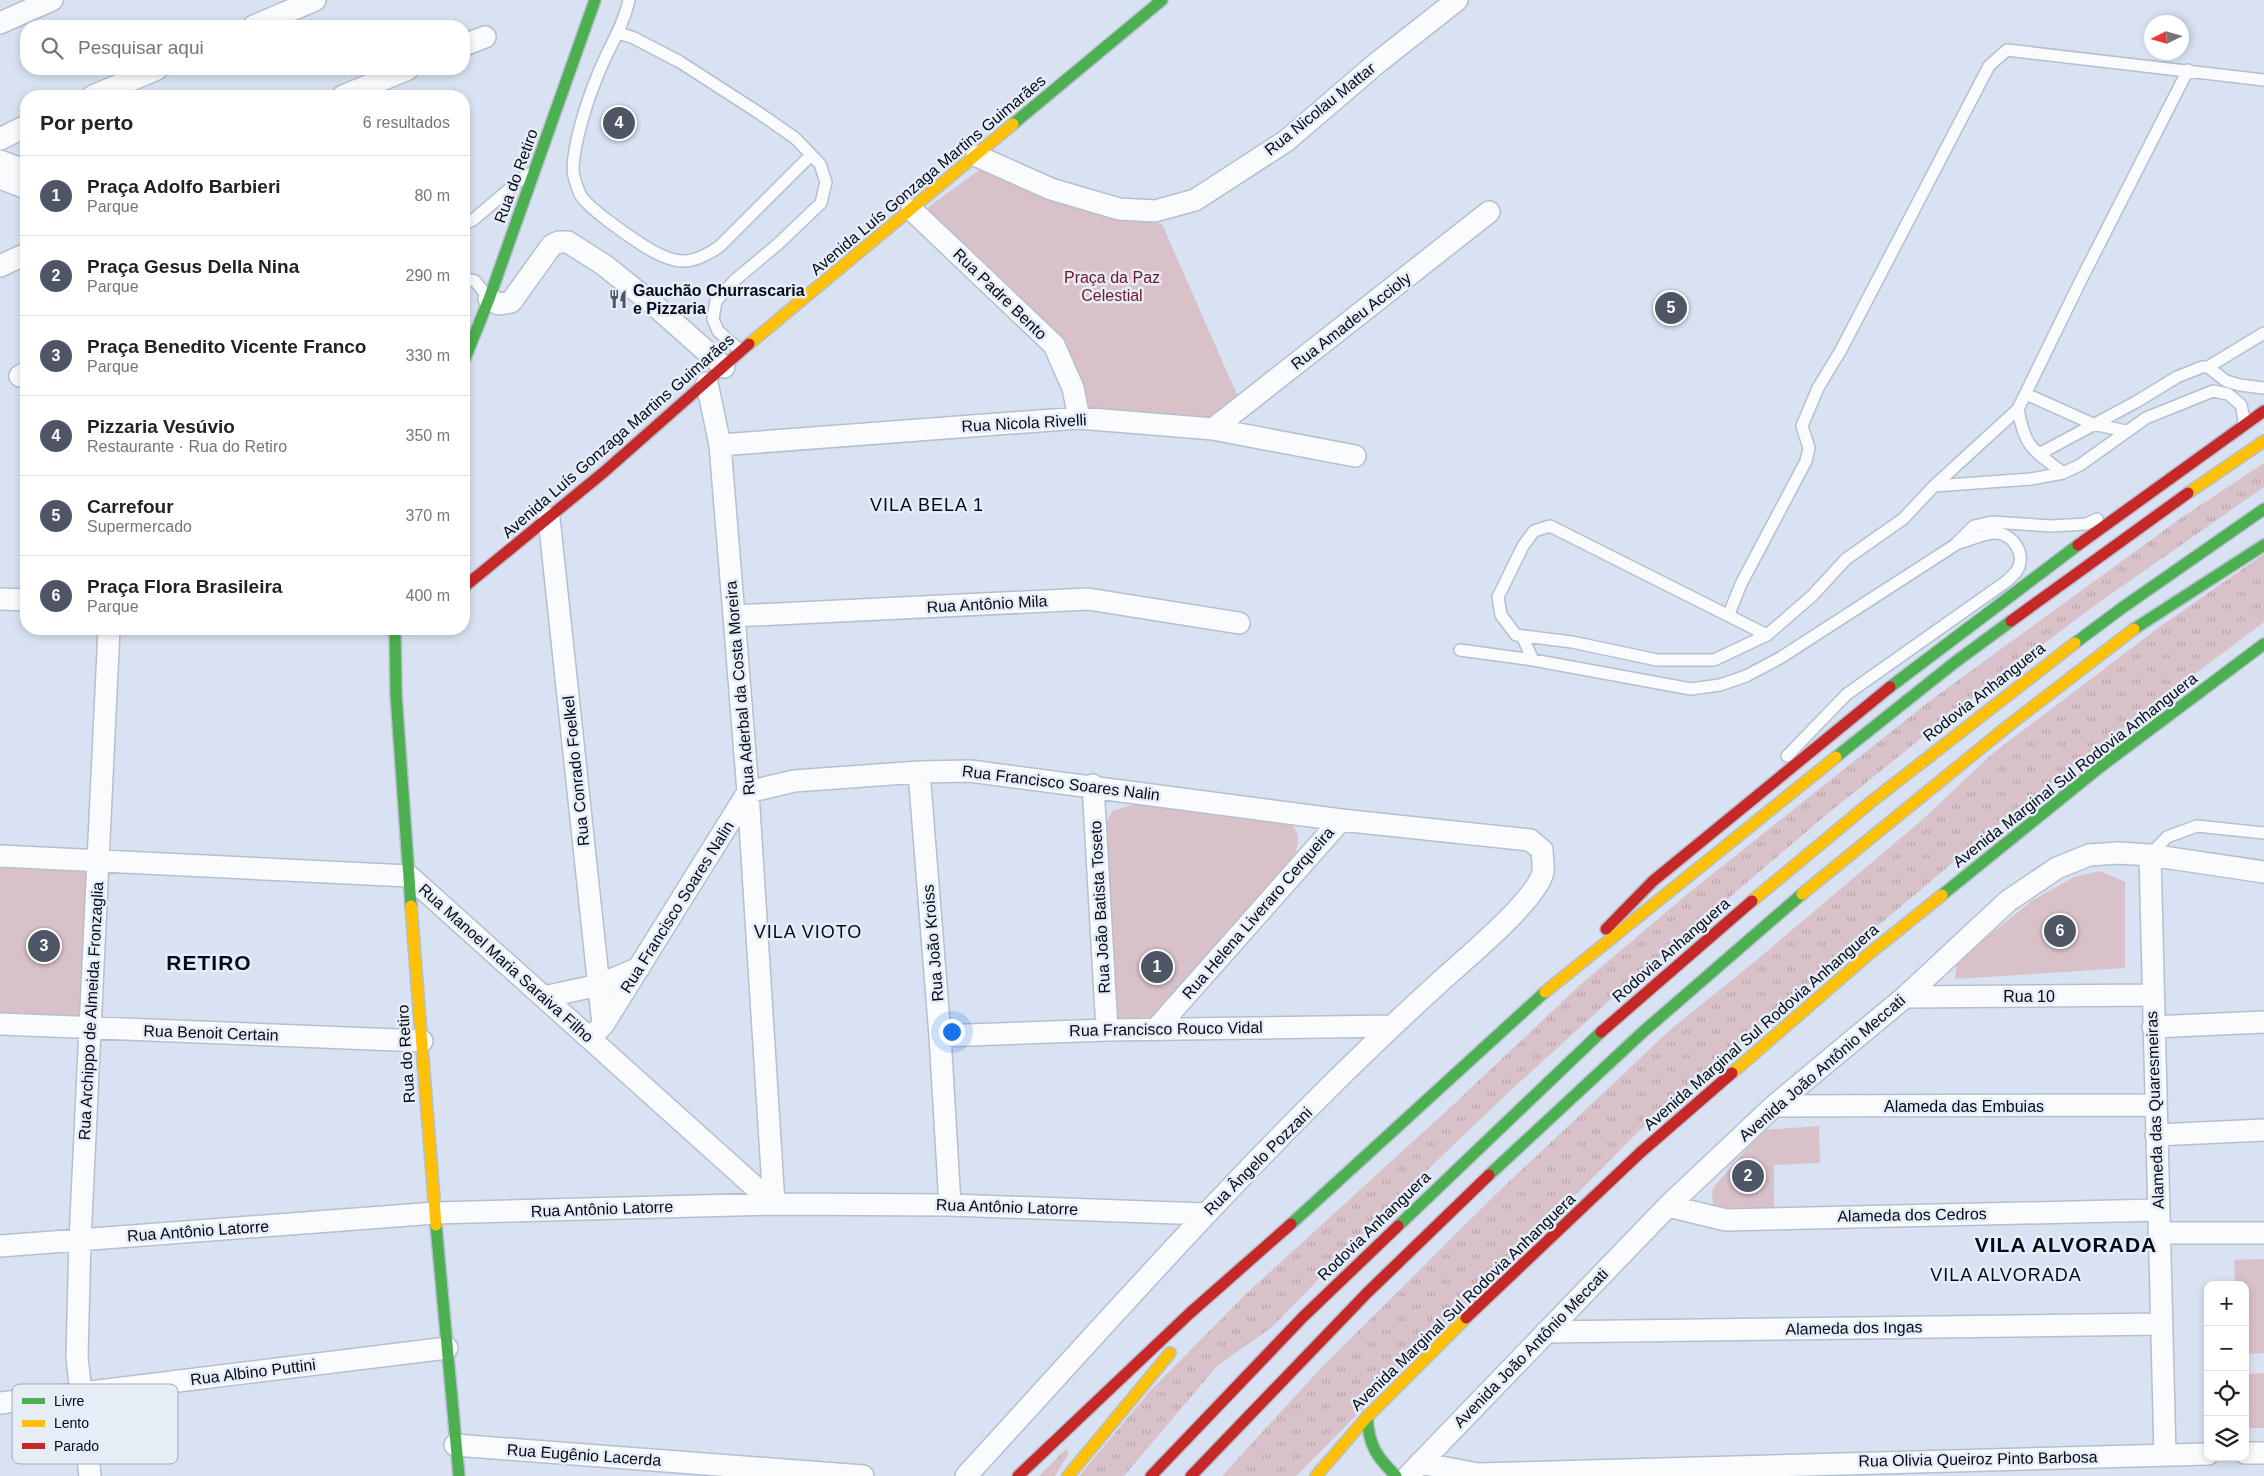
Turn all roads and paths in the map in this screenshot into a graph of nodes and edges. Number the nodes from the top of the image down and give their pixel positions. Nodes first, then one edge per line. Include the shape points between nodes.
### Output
1 (52, 0) edge
2 (315, 0) edge
3 (595, 0) edge
4 (629, 0) edge
5 (1162, 0) edge
6 (1457, 0) edge
7 (268, 20) edge
8 (0, 24) edge
9 (619, 33) junction
10 (485, 37) dead end
11 (470, 43) edge
12 (2188, 70) junction
13 (143, 75) edge
14 (394, 75) edge
15 (2264, 80) edge
16 (108, 90) edge
17 (357, 90) edge
18 (20, 129) edge
19 (0, 139) edge
20 (811, 155) junction
21 (977, 156) junction
22 (0, 161) edge
23 (536, 166) junction
24 (20, 169) edge
25 (0, 178) edge
26 (20, 186) edge
27 (912, 210) junction
28 (1489, 212) dead end
29 (470, 221) edge
30 (20, 257) edge
31 (0, 266) edge
32 (470, 280) edge
33 (489, 299) junction
34 (2264, 333) edge
35 (470, 346) edge
36 (741, 352) junction
37 (724, 367) junction
38 (2208, 367) junction
39 (707, 383) junction
40 (2264, 388) edge
41 (2026, 394) junction
42 (2018, 409) junction
43 (2264, 411) edge
44 (1078, 418) junction
45 (2093, 424) junction
46 (2242, 426) junction
47 (1213, 429) junction
48 (2126, 432) junction
49 (2264, 441) edge
50 (720, 445) junction
51 (2039, 454) junction
52 (1355, 456) dead end
53 (2063, 474) junction
54 (1934, 486) junction
55 (2129, 507) junction
56 (2264, 509) edge
57 (549, 518) junction
58 (1955, 545) junction
59 (2264, 545) edge
60 (470, 582) edge
61 (0, 599) edge
62 (20, 600) edge
63 (1729, 614) junction
64 (734, 616) junction
65 (1239, 623) dead end
66 (109, 635) edge
67 (395, 635) edge
68 (406, 635) edge
69 (1767, 635) junction
70 (1522, 636) junction
71 (395, 644) junction
72 (2264, 644) edge
73 (1460, 650) dead end
74 (1532, 660) junction
75 (919, 772) junction
76 (1094, 785) junction
77 (748, 792) junction
78 (1752, 798) junction
79 (1340, 820) junction
80 (2264, 832) edge
81 (1542, 850) joint
82 (2150, 855) junction
83 (0, 856) edge
84 (99, 860) junction
85 (2264, 872) edge
86 (409, 876) junction
87 (639, 968) junction
88 (599, 985) junction
89 (1541, 995) junction
90 (2152, 995) junction
91 (544, 997) junction
92 (1905, 997) junction
93 (2264, 1022) edge
94 (0, 1024) edge
95 (1392, 1026) junction
96 (2153, 1027) junction
97 (90, 1028) junction
98 (1156, 1029) junction
99 (1107, 1030) junction
100 (597, 1031) junction
101 (940, 1036) junction
102 (422, 1041) junction
103 (2155, 1105) junction
104 (1774, 1106) junction
105 (2264, 1130) edge
106 (2156, 1135) junction
107 (1321, 1198) junction
108 (774, 1204) junction
109 (950, 1205) junction
110 (1668, 1206) junction
111 (2158, 1210) junction
112 (435, 1213) junction
113 (1205, 1214) junction
114 (2159, 1233) junction
115 (2264, 1233) edge
116 (80, 1240) junction
117 (0, 1246) edge
118 (1210, 1312) dead end
119 (2161, 1324) junction
120 (1546, 1332) junction
121 (1179, 1343) dead end
122 (447, 1348) junction
123 (79, 1384) edge
124 (153, 1384) edge
125 (1367, 1417) junction
126 (455, 1445) junction
127 (2249, 1453) edge
128 (2264, 1453) edge
129 (2204, 1454) edge
130 (2165, 1455) junction
131 (1830, 1469) edge
132 (1414, 1470) edge
133 (459, 1476) edge
134 (863, 1476) edge
135 (966, 1476) edge
136 (1018, 1476) edge
137 (1068, 1476) edge
138 (1152, 1476) edge
139 (1191, 1476) edge
140 (1316, 1476) edge
141 (1396, 1476) edge

1 - 8 street
2 - 7 street
3 - 23 main road, Rua do Retiro
4 - 9 lane
5 - 21 main road, Avenida Luís Gonzaga Martins Guimarães
6 - 21 street, Rua Nicolau Mattar via 1286,141 1195,200 1155,210 1119,208 1051,189
9 - 20 lane via 680,62 795,138
9 - 20 lane via 596,78 573,170 580,195 601,215 660,257 680,262 703,258 720,246
10 - 11 street
12 - 15 lane
12 - 41 lane
12 - 63 lane via 2007,50 1989,66 1818,388 1802,426 1809,448 1806,462 1741,584
13 - 16 street
14 - 17 street
18 - 19 street
20 - 36 lane via 820,164 826,182 821,203 716,301 713,319 718,331
21 - 27 main road, Avenida Luís Gonzaga Martins Guimarães
22 - 24 street
23 - 29 lane
23 - 33 main road, Rua do Retiro
25 - 26 street
27 - 36 main road, Avenida Luís Gonzaga Martins Guimarães
27 - 44 street, Rua Padre Bento via 1054,345 1073,388
28 - 47 street, Rua Amadeu Accioly
30 - 31 street
32 - 33 lane via 475,281
33 - 35 main road, Rua do Retiro
33 - 37 street via 499,304 511,302 552,245 568,242 604,265 653,304
34 - 38 lane
36 - 37 main road, Avenida Luís Gonzaga Martins Guimarães
37 - 39 main road, Avenida Luís Gonzaga Martins Guimarães
38 - 40 lane via 2226,381
38 - 45 lane via 2177,377
39 - 50 street, Rua Aderbal da Costa Moreira
39 - 57 main road, Avenida Luís Gonzaga Martins Guimarães
41 - 42 lane
41 - 45 lane
42 - 51 lane via 2029,447
42 - 54 lane
43 - 46 main road
44 - 47 street, Rua Nicola Rivelli
44 - 50 street, Rua Nicola Rivelli
45 - 48 lane
45 - 51 lane
46 - 48 lane via 2241,405 2228,394 2213,391 2146,418
46 - 55 main road
47 - 52 street, Rua Nicola Rivelli
48 - 53 lane
49 - 89 main road via 2180,498 1954,663
50 - 64 street, Rua Aderbal da Costa Moreira
51 - 53 lane
53 - 54 lane
54 - 69 lane via 1903,519 1846,559 1813,596
55 - 58 lane via 2086,524 2051,526 1992,522 1974,526
55 - 78 main road via 1950,640
56 - 138 main road, Rodovia Anhanguera via 2122,608 1983,713 1863,808 1689,954 1583,1048 1303,1317
57 - 60 main road, Avenida Luís Gonzaga Martins Guimarães
57 - 88 street, Rua Conrado Foelkel
58 - 74 lane via 1780,658 1720,685 1691,689
58 - 78 lane via 1995,533 2008,536 2016,545 2019,556 2017,571 1847,694 1799,742
59 - 139 main road via 2133,631 1831,868 1729,954 1605,1064 1401,1259
61 - 62 street
63 - 69 lane
63 - 70 lane via 1550,526 1534,531 1523,546 1498,597 1501,615 1516,635
64 - 65 street, Rua Antônio Mila via 1088,599
64 - 77 street, Rua Aderbal da Costa Moreira
66 - 84 street, Rua Archippo de Almeida Fronzaglia
67 - 71 main road, Rua do Retiro
68 - 71 main road
69 - 70 lane via 1714,660 1657,660 1572,642
70 - 74 lane
71 - 86 main road, Rua do Retiro
72 - 125 main road, Avenida Marginal Sul Rodovia Anhanguera via 2100,767 1870,952 1640,1152 1454,1329
73 - 74 lane
75 - 76 street, Rua Francisco Soares Nalin via 970,770
75 - 77 street, Rua Francisco Soares Nalin via 794,781
75 - 101 street, Rua João Kroiss
76 - 79 street, Rua Francisco Soares Nalin
76 - 99 street, Rua João Batista Toseto
77 - 87 street, Rua Francisco Soares Nalin
77 - 108 street, Rua Aderbal da Costa Moreira
78 - 89 main road via 1653,881
79 - 81 street, Rua Francisco Soares Nalin via 1530,840
79 - 98 street, Rua Helena Liveraro Cerqueira
80 - 82 lane via 2196,826 2167,837
81 - 95 street, Rua Ângelo Pozzani via 1543,871 1536,888 1500,928
82 - 85 street, Avenida João Antônio Meccati
82 - 90 street, Alameda das Quaresmeiras
82 - 92 street, Avenida João Antônio Meccati via 2118,852 2089,855 2057,868 2008,901
83 - 84 street, Rua Manoel Maria Saraiva Filho
84 - 86 street, Rua Manoel Maria Saraiva Filho
84 - 97 street, Rua Archippo de Almeida Fronzaglia
86 - 91 street, Rua Manoel Maria Saraiva Filho
86 - 102 main road, Rua do Retiro
87 - 88 street
87 - 100 street, Rua Francisco Soares Nalin
88 - 91 street
88 - 100 street, Rua Conrado Foelkel
89 - 107 main road
90 - 92 street, Rua 10
90 - 96 street, Alameda das Quaresmeiras
91 - 100 street, Rua Manoel Maria Saraiva Filho
92 - 104 street, Avenida João Antônio Meccati
93 - 96 street
94 - 97 street, Rua Benoit Certain
95 - 98 street, Rua Francisco Rouco Vidal
95 - 113 street, Rua Ângelo Pozzani
96 - 103 street, Alameda das Quaresmeiras
97 - 102 street, Rua Benoit Certain
97 - 116 street, Rua Archippo de Almeida Fronzaglia
98 - 99 street, Rua Francisco Rouco Vidal
99 - 101 street, Rua Francisco Rouco Vidal
100 - 108 street, Rua Manoel Maria Saraiva Filho
101 - 109 street, Rua João Kroiss
102 - 112 main road, Rua do Retiro
103 - 104 street, Alameda das Embuias
103 - 106 street, Alameda das Quaresmeiras
104 - 110 street, Avenida João Antônio Meccati
105 - 106 street
106 - 111 street, Alameda das Quaresmeiras
107 - 118 main road
107 - 136 main road via 1190,1313
108 - 109 street, Rua Antônio Latorre
108 - 112 street, Rua Antônio Latorre
109 - 113 street, Rua Antônio Latorre
110 - 111 street, Alameda dos Cedros via 1726,1220
110 - 120 street, Avenida João Antônio Meccati
111 - 114 street, Alameda das Quaresmeiras
112 - 116 street, Rua Antônio Latorre
112 - 122 main road, Rua do Retiro
113 - 135 street, Rua Ângelo Pozzani
114 - 115 street
114 - 119 street, Alameda das Quaresmeiras
116 - 117 street, Rua Antônio Latorre
116 - 123 street, Rua Archippo de Almeida Fronzaglia
119 - 120 street, Alameda dos Ingas
119 - 130 street, Alameda das Quaresmeiras
120 - 132 street, Avenida João Antônio Meccati
121 - 137 main road
122 - 124 street, Rua Albino Puttini
122 - 126 main road, Rua do Retiro
125 - 140 main road, Avenida Marginal Sul Rodovia Anhanguera
125 - 141 main road via 1370,1447
126 - 133 main road, Rua do Retiro
126 - 134 street, Rua Eugênio Lacerda
127 - 128 street
129 - 130 street, Rua Olivia Queiroz Pinto Barbosa
130 - 131 street, Rua Olivia Queiroz Pinto Barbosa
131 - 132 street, Rua Olivia Queiroz Pinto Barbosa via 1478,1474

